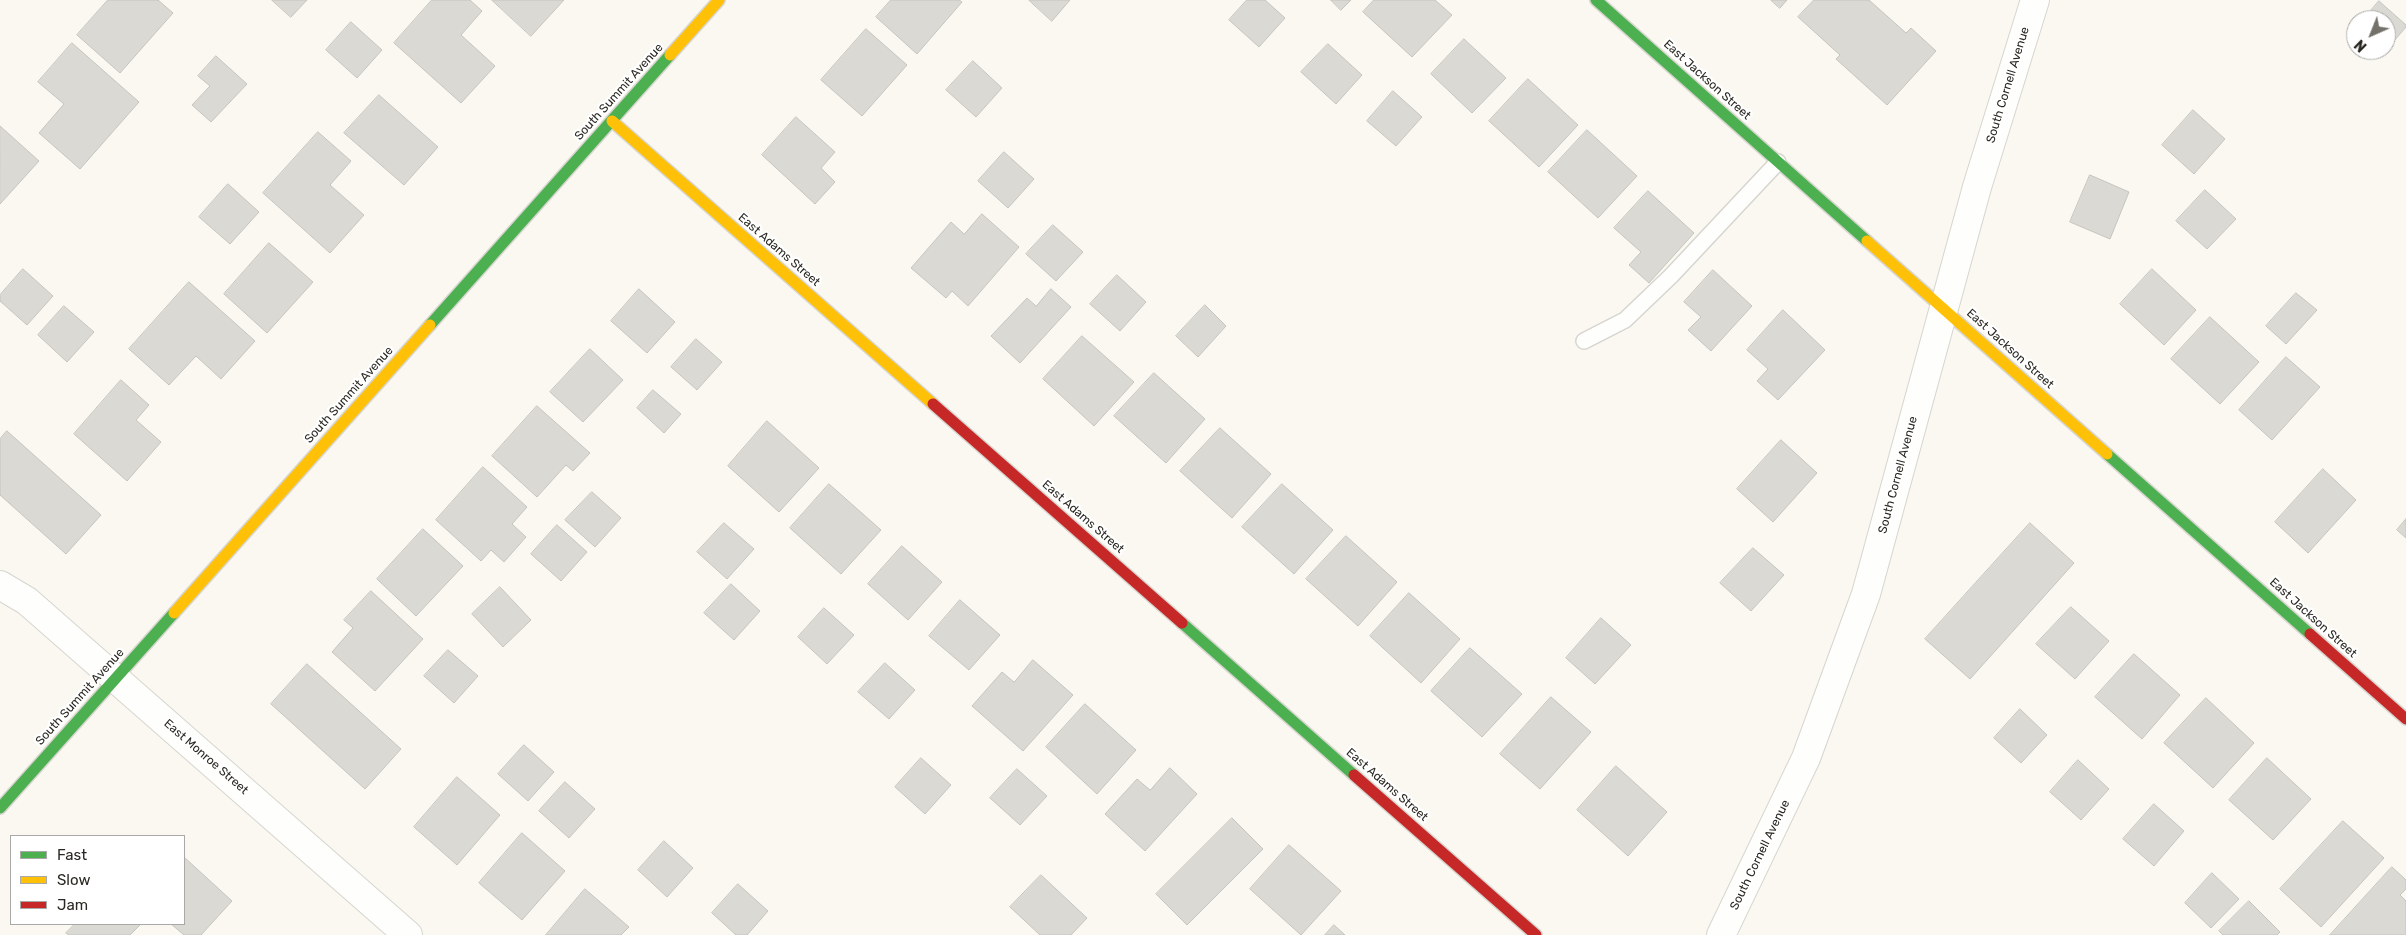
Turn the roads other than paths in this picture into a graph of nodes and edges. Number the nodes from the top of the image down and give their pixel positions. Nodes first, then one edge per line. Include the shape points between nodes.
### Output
1 (719, 0) edge
2 (1596, 0) edge
3 (2035, 0) edge
4 (612, 120) junction
5 (1778, 162) junction
6 (1943, 308) junction
7 (1584, 341) dead end
8 (0, 585) edge
9 (116, 678) junction
10 (2406, 719) edge
11 (0, 808) edge
12 (408, 935) edge
13 (1536, 935) edge
14 (1721, 935) edge

1 - 4 street, South Summit Avenue
2 - 5 street, East Jackson Street
3 - 6 street, South Cornell Avenue
4 - 9 street, South Summit Avenue
4 - 13 street, East Adams Street
5 - 6 street, East Jackson Street
5 - 7 lane via 1625,320
6 - 10 street, East Jackson Street
6 - 14 street, South Cornell Avenue via 1866,594 1806,758
8 - 9 street, East Monroe Street via 27,601
9 - 11 street, South Summit Avenue
9 - 12 street, East Monroe Street

